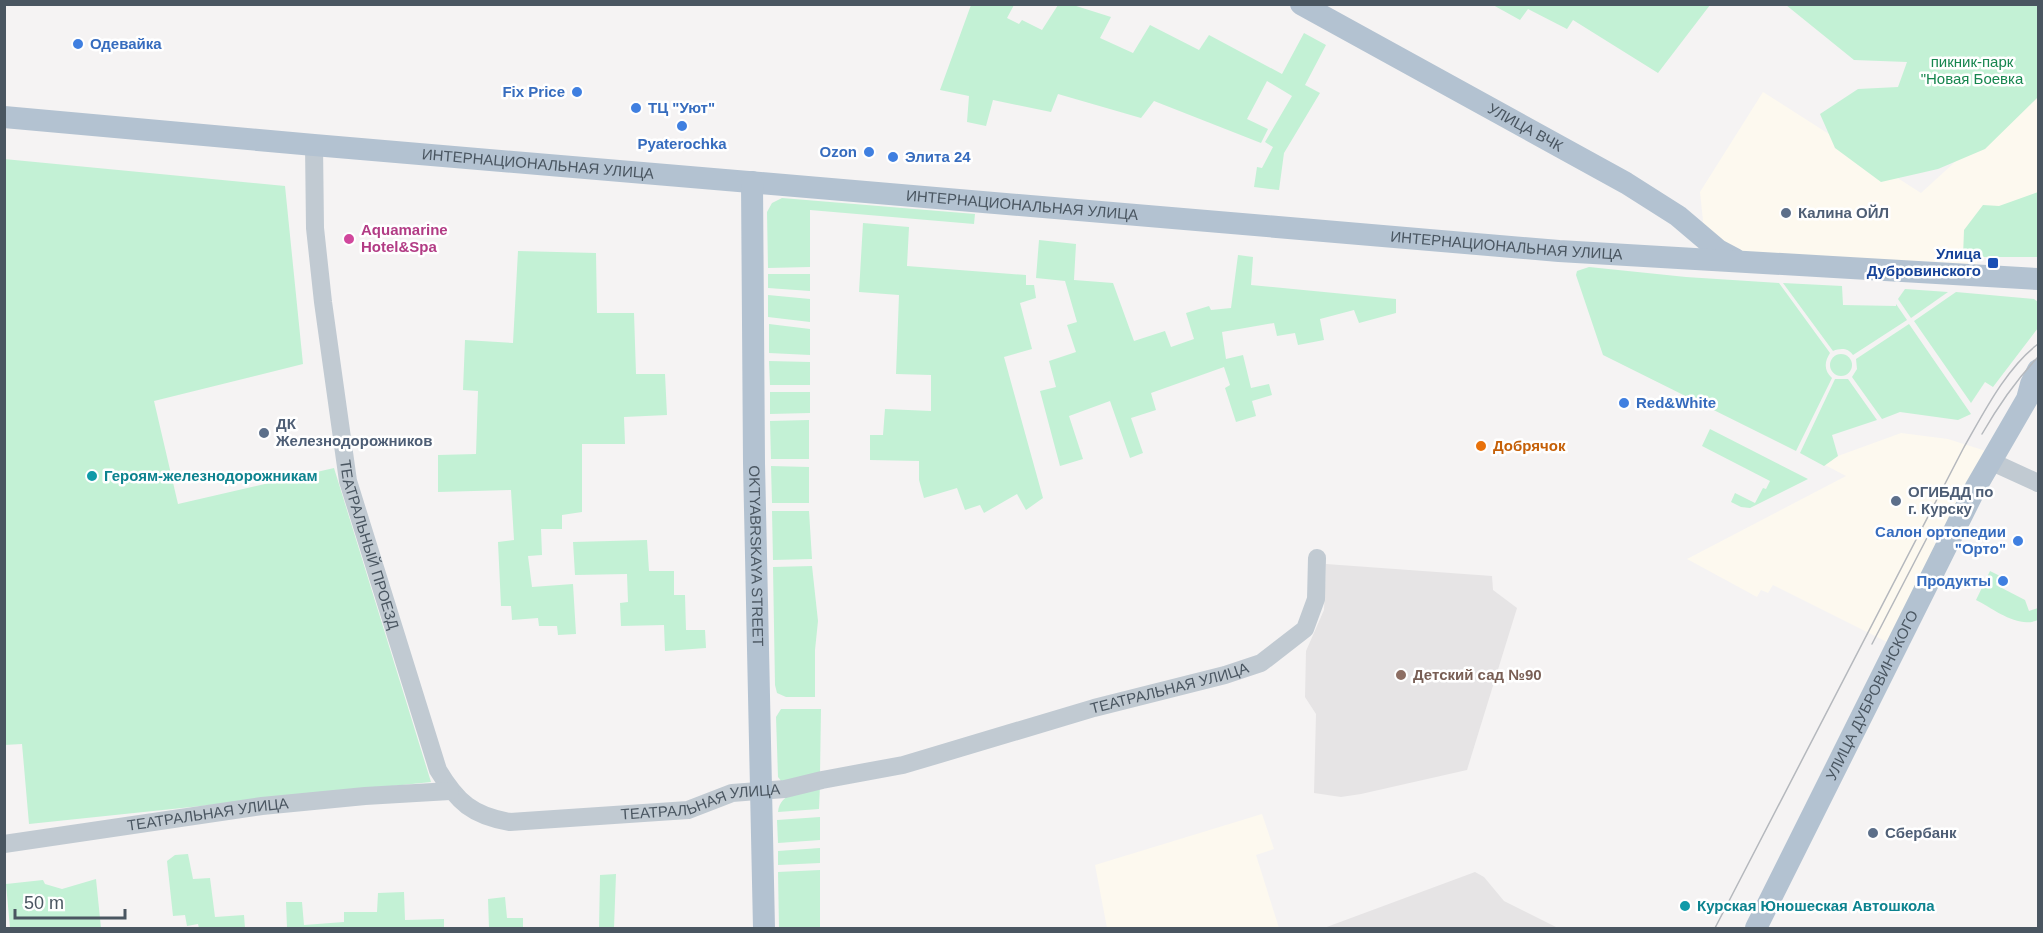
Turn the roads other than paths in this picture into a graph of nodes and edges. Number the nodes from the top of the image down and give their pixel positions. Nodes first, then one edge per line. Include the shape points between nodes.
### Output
1 (1301, 4) edge
2 (4, 117) edge
3 (314, 146) junction
4 (752, 182) junction
5 (1659, 203) junction
6 (1651, 256) junction
7 (1742, 261) junction
8 (2028, 279) edge
9 (2038, 290) edge
10 (2038, 370) edge
11 (2033, 392) edge
12 (1990, 461) junction
13 (2038, 483) edge
14 (1317, 558) dead end
15 (450, 791) junction
16 (762, 791) junction
17 (4, 844) edge
18 (764, 928) edge
19 (1756, 928) edge

1 - 5 main road, УЛИЦА ВЧК
2 - 3 main road, ИНТЕРНАЦИОНАЛЬНАЯ УЛИЦА
3 - 4 main road, ИНТЕРНАЦИОНАЛЬНАЯ УЛИЦА
3 - 15 street, ТЕАТРАЛЬНЫЙ ПРОЕЗД via 321,292 348,481 438,770
4 - 6 main road, ИНТЕРНАЦИОНАЛЬНАЯ УЛИЦА
4 - 16 main road, OKTYABRSKAYA STREET
5 - 6 main road via 1674,224 1675,239 1668,249
5 - 7 main road, УЛИЦА ВЧК via 1718,250
6 - 7 main road, ИНТЕРНАЦИОНАЛЬНАЯ УЛИЦА
7 - 8 main road, ИНТЕРНАЦИОНАЛЬНАЯ УЛИЦА
8 - 9 main road
10 - 11 main road, УЛИЦА ДУБРОВИНСКОГО via 2031,384
11 - 12 main road, УЛИЦА ДУБРОВИНСКОГО
12 - 13 street
12 - 19 main road, УЛИЦА ДУБРОВИНСКОГО
14 - 16 street, ТЕАТРАЛЬНАЯ УЛИЦА via 1316,599 1308,624 1261,663 903,765
15 - 16 street, ТЕАТРАЛЬНАЯ УЛИЦА via 488,818 510,822 688,810 732,793
15 - 17 street, ТЕАТРАЛЬНАЯ УЛИЦА via 262,806
16 - 18 main road, OKTYABRSKAYA STREET

